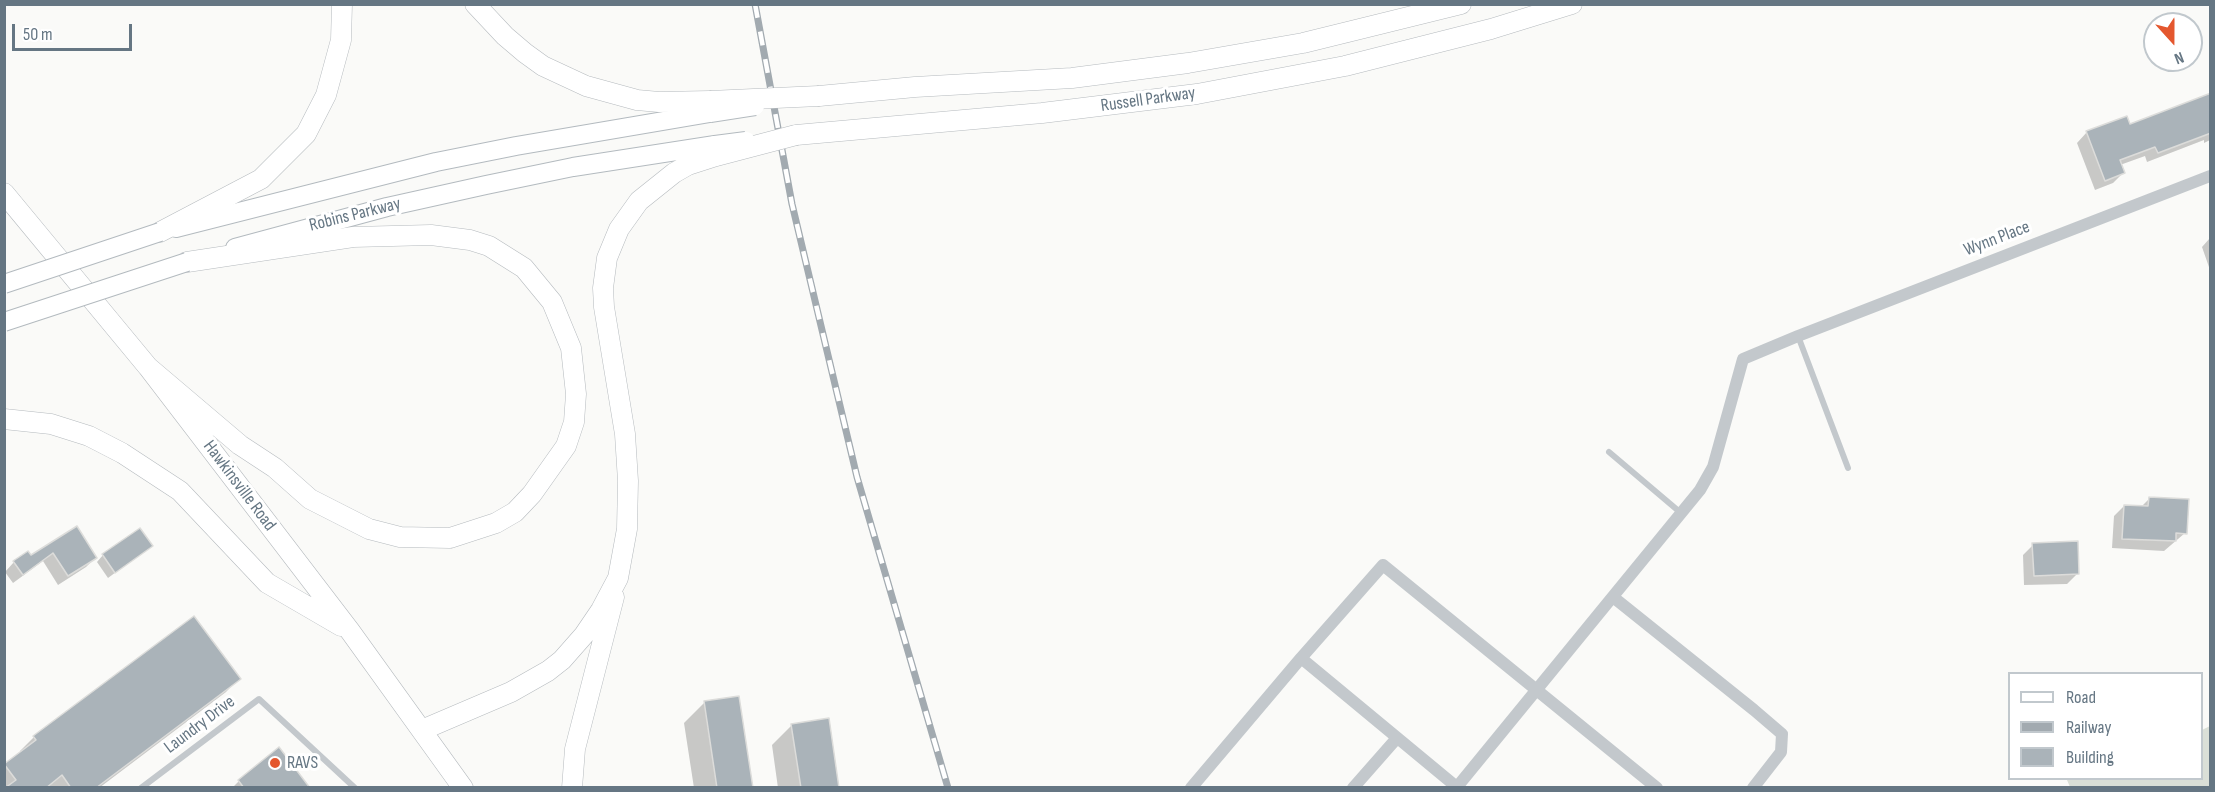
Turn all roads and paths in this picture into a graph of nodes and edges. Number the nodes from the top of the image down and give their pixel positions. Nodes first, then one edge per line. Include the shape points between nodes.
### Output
1 (342, 4) edge
2 (475, 4) edge
3 (1461, 4) edge
4 (1572, 4) edge
5 (710, 107) junction
6 (715, 151) junction
7 (2211, 176) edge
8 (6, 192) edge
9 (160, 232) junction
10 (187, 262) junction
11 (4, 284) edge
12 (4, 322) edge
13 (1798, 336) junction
14 (148, 367) junction
15 (4, 419) edge
16 (1609, 452) dead end
17 (1848, 468) dead end
18 (1682, 513) junction
19 (618, 578) junction
20 (1613, 597) junction
21 (350, 631) junction
22 (1301, 658) junction
23 (1537, 689) junction
24 (422, 730) junction
25 (1397, 738) junction
26 (1457, 787) edge
27 (141, 788) edge
28 (355, 788) edge
29 (463, 788) edge
30 (572, 788) edge
31 (1191, 788) edge
32 (1353, 788) edge
33 (1657, 788) edge
34 (1753, 788) edge

1 - 9 main road via 341,40 326,95 306,134 261,179
2 - 5 main road, Russell Parkway via 525,53 586,86 637,100
3 - 5 main road, Russell Parkway, bridge via 1303,43 1188,63 1072,78 915,87
4 - 6 main road, Russell Parkway, bridge via 1345,66 1197,94 1052,112 796,135
5 - 9 street, Robins Parkway via 436,162
6 - 10 street, Robins Parkway via 573,167 387,207
6 - 19 main road, Russell Parkway via 674,173 639,201 619,230 607,258 604,307 625,434 628,481 627,529
7 - 13 street, Wynn Place
8 - 14 main road, Hawkinsville Road
9 - 11 street, Robins Parkway, bridge
10 - 12 street, Robins Parkway, bridge
10 - 14 main road via 353,237 431,235 489,246 524,268 552,302 571,348 576,394 574,422 566,446 532,494 496,523 450,538 400,537 369,529 310,499
13 - 17 lane
13 - 18 street, Wynn Place via 1743,359 1713,467
14 - 21 main road, Hawkinsville Road
15 - 21 main road via 51,424 89,436 122,453 180,491 267,583
16 - 18 lane
18 - 20 street
19 - 24 main road via 584,635 548,671 511,692
19 - 30 main road, Russell Parkway via 575,749
20 - 23 street
20 - 34 street via 1782,734 1781,752
21 - 24 main road, Hawkinsville Road
22 - 23 street via 1383,565
22 - 25 street
22 - 31 street
23 - 26 street
23 - 33 street
24 - 29 main road, Hawkinsville Road
25 - 26 street
25 - 32 street
27 - 28 lane, Laundry Drive via 259,699

